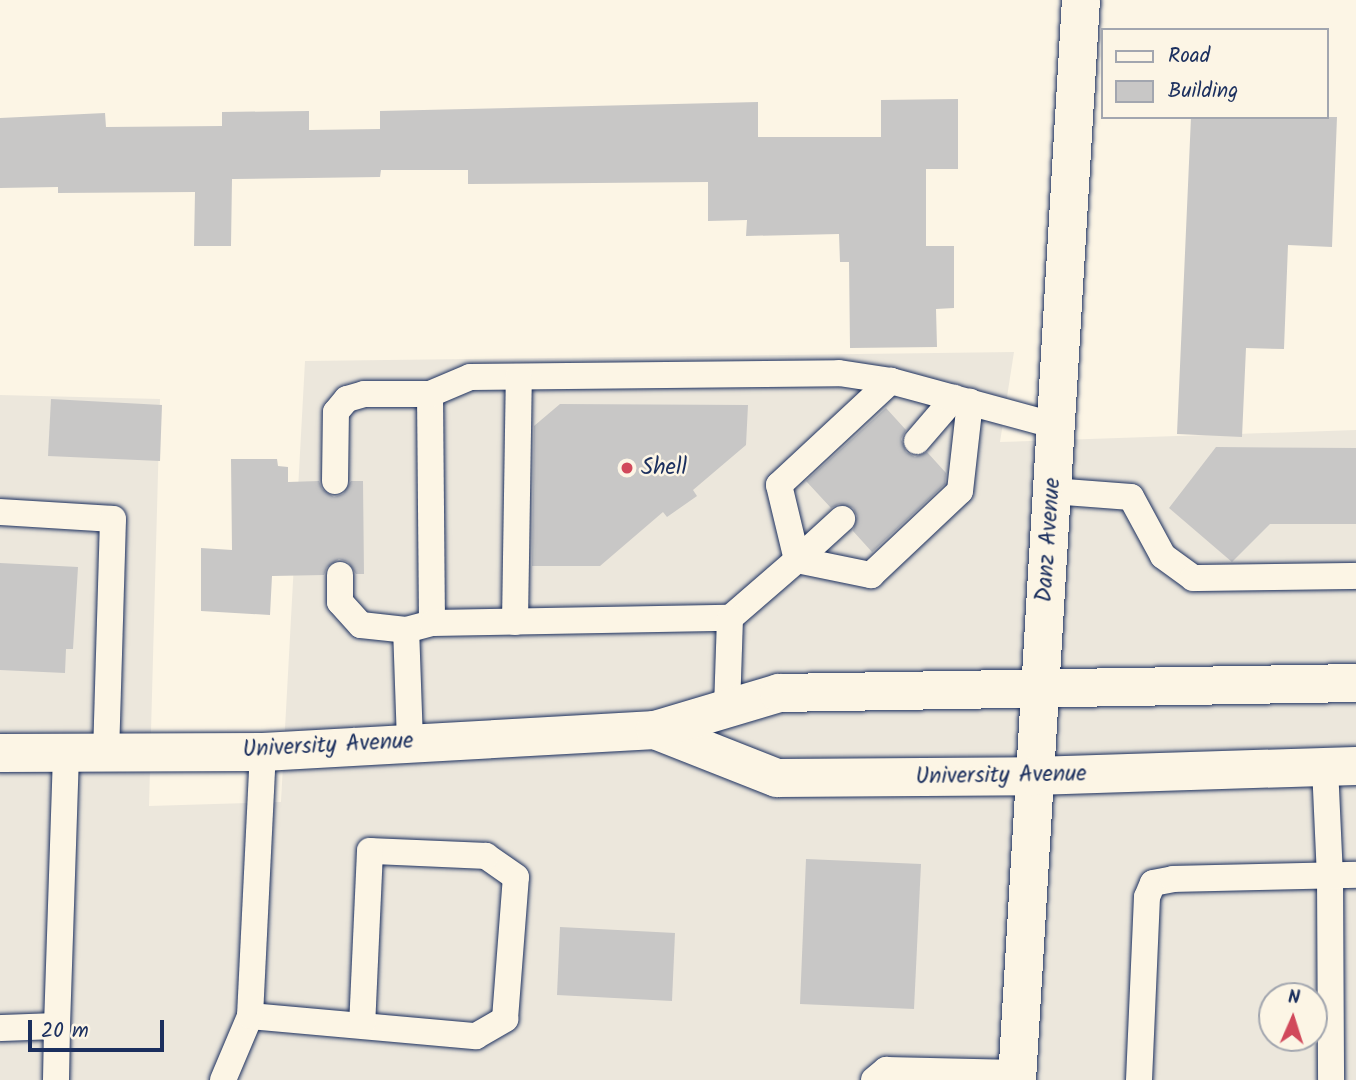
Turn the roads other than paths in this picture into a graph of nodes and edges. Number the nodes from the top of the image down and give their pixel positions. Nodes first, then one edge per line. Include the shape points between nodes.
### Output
1 (1081, 0) edge
2 (519, 377) junction
3 (891, 381) junction
4 (430, 394) junction
5 (962, 400) junction
6 (1058, 426) junction
7 (917, 441) dead end
8 (335, 481) dead end
9 (1052, 491) junction
10 (0, 512) edge
11 (842, 519) dead end
12 (797, 560) junction
13 (340, 575) dead end
14 (1356, 576) edge
15 (730, 618) junction
16 (515, 622) junction
17 (419, 627) junction
18 (1356, 683) edge
19 (1039, 689) junction
20 (727, 709) junction
21 (655, 730) junction
22 (410, 742) junction
23 (106, 751) junction
24 (66, 752) junction
25 (263, 752) junction
26 (0, 753) edge
27 (1340, 766) edge
28 (1034, 776) junction
29 (1343, 875) edge
30 (250, 1016) junction
31 (362, 1025) junction
32 (57, 1026) junction
33 (0, 1028) edge
34 (1017, 1077) edge
35 (56, 1080) edge
36 (223, 1080) edge
37 (874, 1080) edge
38 (1139, 1080) edge
39 (1331, 1080) edge

1 - 6 main road, Danz Avenue
2 - 3 lane via 839,373
2 - 4 lane via 470,377
2 - 16 lane
3 - 5 lane
3 - 12 lane via 779,485
4 - 8 lane via 364,394 347,399 336,412
4 - 17 lane
5 - 6 lane
5 - 7 lane
5 - 12 lane via 960,491 871,575
6 - 9 main road, Danz Avenue
9 - 14 lane via 1130,497 1163,556 1193,578
9 - 19 main road, Danz Avenue
10 - 23 lane via 113,519
11 - 12 lane
12 - 15 lane
13 - 17 lane via 340,603 361,625
15 - 16 lane
15 - 20 lane
16 - 17 lane
17 - 22 lane
18 - 19 main road, University Avenue
19 - 20 main road, University Avenue via 779,694
19 - 28 main road, Danz Avenue
20 - 21 main road, University Avenue
21 - 22 main road, University Avenue
21 - 28 main road, University Avenue via 778,778
22 - 25 main road, University Avenue
23 - 24 main road, University Avenue
23 - 25 main road, University Avenue
24 - 26 main road, University Avenue
24 - 32 lane
25 - 30 lane
27 - 28 main road, University Avenue
27 - 29 lane
28 - 34 main road, Danz Avenue
29 - 38 lane via 1153,883 1147,897
29 - 39 lane
30 - 31 lane
30 - 36 lane
31 - 31 lane via 370,851 486,856 516,877 505,1019 476,1036
32 - 33 lane
32 - 35 lane
34 - 37 lane via 886,1070

